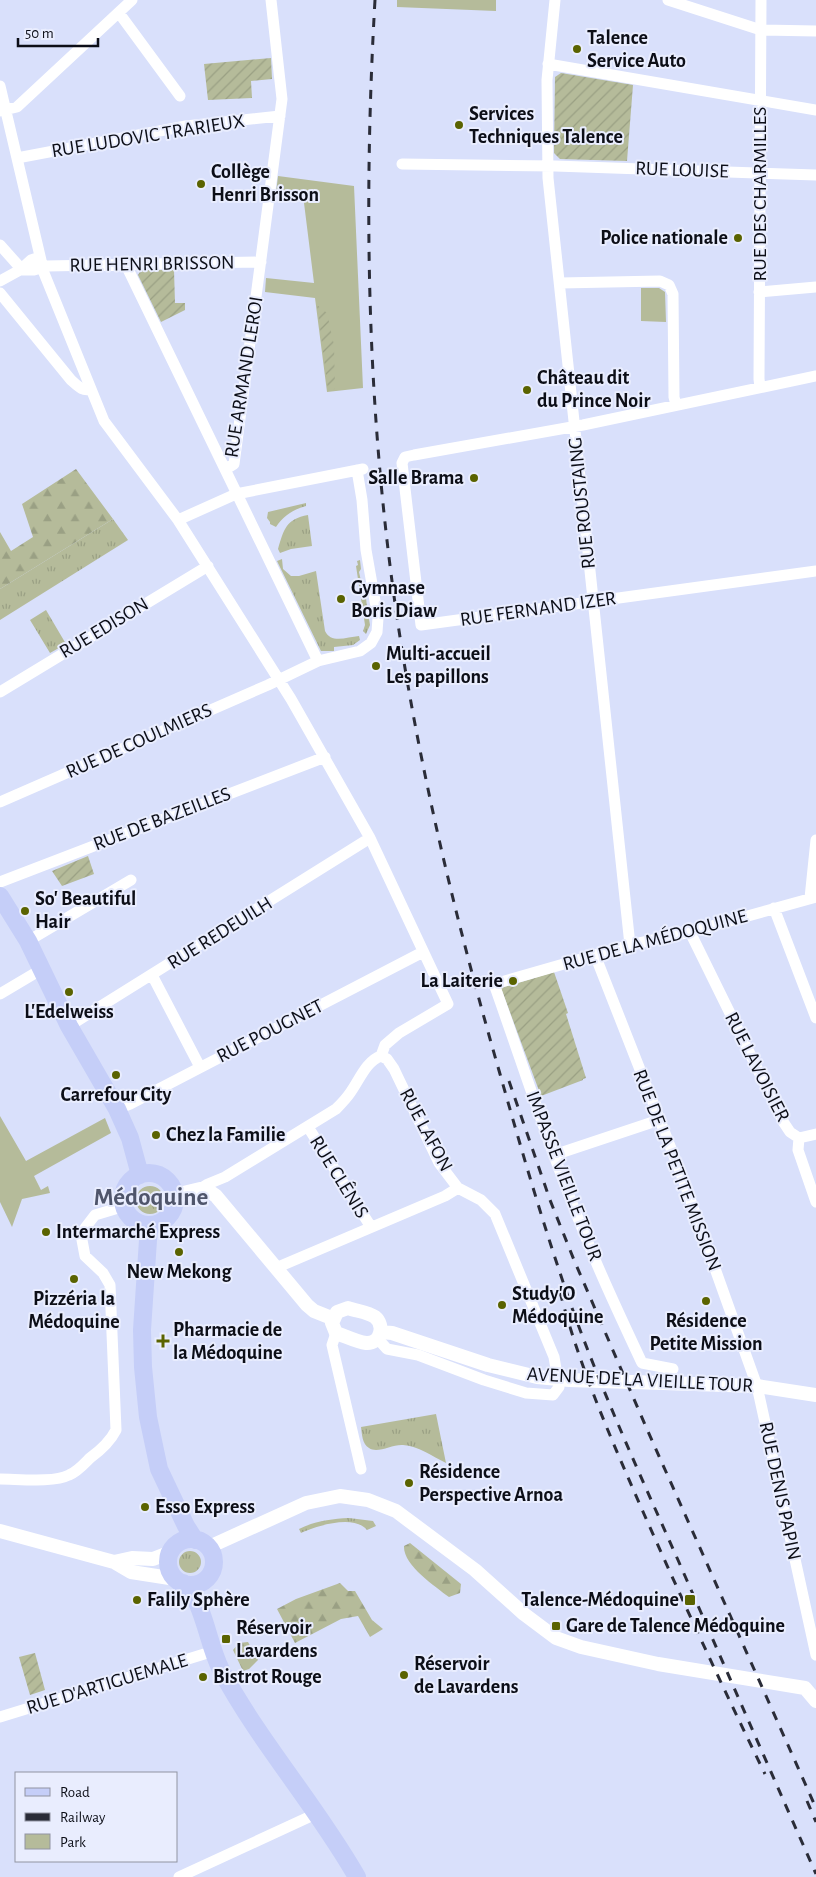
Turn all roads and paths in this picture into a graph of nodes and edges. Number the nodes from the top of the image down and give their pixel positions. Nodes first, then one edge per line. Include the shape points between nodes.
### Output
1 (132, 0) edge
2 (271, 0) edge
3 (555, 0) edge
4 (668, 0) edge
5 (761, 0) edge
6 (119, 12) junction
7 (762, 30) junction
8 (816, 31) edge
9 (548, 64) junction
10 (0, 86) edge
11 (180, 96) dead end
12 (761, 101) junction
13 (3, 110) edge
14 (816, 110) edge
15 (280, 116) junction
16 (17, 158) junction
17 (402, 164) dead end
18 (547, 166) junction
19 (760, 172) junction
20 (816, 175) edge
21 (0, 245) edge
22 (41, 262) junction
23 (261, 262) junction
24 (126, 265) junction
25 (20, 270) junction
26 (0, 281) edge
27 (560, 283) junction
28 (816, 287) edge
29 (760, 292) junction
30 (0, 293) edge
31 (816, 376) edge
32 (760, 387) junction
33 (91, 389) junction
34 (676, 405) junction
35 (574, 426) junction
36 (226, 469) junction
37 (236, 494) junction
38 (178, 520) junction
39 (208, 566) junction
40 (816, 571) edge
41 (592, 602) junction
42 (318, 661) junction
43 (278, 680) junction
44 (0, 692) edge
45 (325, 757) junction
46 (0, 802) edge
47 (370, 838) junction
48 (816, 840) edge
49 (131, 880) dead end
50 (0, 882) edge
51 (0, 896) edge
52 (813, 897) edge
53 (774, 908) junction
54 (690, 932) junction
55 (28, 940) junction
56 (630, 945) junction
57 (423, 952) junction
58 (595, 955) junction
59 (42, 970) junction
60 (152, 975) junction
61 (494, 984) joint
62 (0, 994) edge
63 (816, 1018) edge
64 (69, 1026) junction
65 (381, 1056) junction
66 (200, 1067) junction
67 (117, 1109) junction
68 (659, 1120) junction
69 (308, 1127) junction
70 (816, 1134) edge
71 (799, 1138) junction
72 (554, 1155) junction
73 (140, 1175) junction
74 (458, 1188) junction
75 (200, 1189) junction
76 (175, 1195) junction
77 (816, 1202) edge
78 (124, 1206) junction
79 (149, 1225) junction
80 (371, 1227) junction
81 (278, 1267) junction
82 (334, 1319) junction
83 (336, 1333) junction
84 (379, 1336) junction
85 (673, 1369) dead end
86 (757, 1386) junction
87 (816, 1394) edge
88 (361, 1469) dead end
89 (0, 1479) edge
90 (170, 1495) junction
91 (0, 1531) edge
92 (202, 1544) junction
93 (172, 1549) junction
94 (114, 1562) junction
95 (210, 1575) junction
96 (179, 1581) junction
97 (214, 1651) junction
98 (816, 1655) edge
99 (237, 1695) junction
100 (816, 1702) edge
101 (0, 1717) edge
102 (316, 1811) junction
103 (180, 1877) edge
104 (357, 1877) edge

1 - 6 street
2 - 15 street, RUE ARMAND LEROI via 282,99
3 - 9 street, RUE ROUSTAING
4 - 7 street
5 - 7 street, RUE DES CHARMILLES
6 - 11 street
6 - 13 street via 17,107
7 - 8 street
7 - 12 street, RUE DES CHARMILLES
9 - 12 street
9 - 18 street, RUE ROUSTAING
10 - 13 street
12 - 14 street
12 - 19 street, RUE DES CHARMILLES
13 - 16 street
15 - 16 street, RUE LUDOVIC TRARIEUX via 186,126
15 - 23 street, RUE ARMAND LEROI
16 - 22 street
17 - 18 street, RUE LOUISE
18 - 19 street, RUE LOUISE
18 - 27 street, RUE ROUSTAING
19 - 20 street, RUE LOUISE
19 - 29 street, RUE DES CHARMILLES
21 - 25 street
22 - 24 street, RUE HENRI BRISSON
22 - 25 street via 32,260
22 - 33 street
23 - 24 street, RUE HENRI BRISSON
23 - 36 street, RUE ARMAND LEROI via 234,464
24 - 36 street
25 - 26 street
27 - 34 street via 660,281 669,285 674,294
27 - 35 street, RUE ROUSTAING
28 - 29 street
29 - 32 street, RUE DES CHARMILLES
30 - 33 street via 71,380 81,389
31 - 32 street
32 - 34 street
33 - 38 street via 104,421
34 - 35 street
35 - 41 street, RUE ROUSTAING
35 - 41 street, RUE FERNAND IZER via 414,455 405,457 402,463 421,625
36 - 37 street, RUE ARMAND LEROI
37 - 38 street
37 - 42 street, RUE ARMAND LEROI
37 - 42 street via 361,470 366,550 378,618 377,632 371,643 360,651
38 - 39 street
39 - 43 street
39 - 44 street, RUE EDISON
40 - 41 street, RUE FERNAND IZER
41 - 56 street, RUE ROUSTAING
42 - 43 street
43 - 45 street
43 - 46 street, RUE DE COULMIERS
45 - 47 street
45 - 50 street, RUE DE BAZEILLES
47 - 57 street
47 - 60 street, RUE REDEUILH
48 - 52 street
49 - 55 street
51 - 55 main road
52 - 53 street, RUE DE LA MÉDOQUINE
53 - 54 street, RUE DE LA MÉDOQUINE
53 - 63 street
54 - 56 street, RUE DE LA MÉDOQUINE
54 - 71 street, RUE LAVOISIER via 784,1123
55 - 59 main road
56 - 58 street, RUE DE LA MÉDOQUINE
57 - 65 street via 448,1004 399,1033 385,1045
57 - 66 street, RUE POUGNET
58 - 61 street, RUE DE LA MÉDOQUINE
58 - 68 street, RUE DE LA PETITE MISSION
59 - 62 street
59 - 64 main road
60 - 64 street, RUE REDEUILH
60 - 66 street
61 - 72 street, IMPASSE VIEILLE TOUR
64 - 67 main road
65 - 69 street via 368,1066 336,1109
65 - 74 street, RUE LAFON via 394,1069 439,1162
66 - 67 street, RUE POUGNET
67 - 73 main road via 130,1138
68 - 72 street
68 - 86 street, RUE DE LA PETITE MISSION
69 - 75 street via 226,1177
69 - 80 street, RUE CLÊNIS
70 - 71 street
71 - 77 street, RUE LAVOISIER via 798,1150
72 - 85 street, IMPASSE VIEILLE TOUR via 610,1296 642,1363
73 - 76 main road via 149,1173 166,1179
73 - 78 main road via 128,1184
74 - 80 street
74 - 84 street, RUE LAFON via 481,1200 495,1214 554,1358 559,1388 553,1395 526,1393 412,1353 387,1349
75 - 76 street
75 - 81 street via 216,1196
76 - 79 main road via 169,1216
78 - 79 main road via 134,1220
78 - 89 street via 95,1215 82,1240 85,1256 103,1272 110,1285 116,1430 102,1448 67,1477
79 - 90 main road via 142,1330 143,1367 152,1444
80 - 81 street
81 - 82 street via 307,1305
82 - 83 street
82 - 84 street via 337,1312 348,1308 373,1316 380,1324
83 - 84 street via 365,1343 372,1343
83 - 88 street via 332,1345
84 - 86 street, AVENUE DE LA VIEILLE TOUR via 392,1333 488,1365 537,1377
86 - 87 street, AVENUE DE LA VIEILLE TOUR
86 - 98 street, RUE DENIS PAPIN
90 - 92 main road
90 - 93 main road via 169,1509 177,1536
91 - 94 street
92 - 93 main road via 187,1540
92 - 95 main road via 213,1557
92 - 100 street via 306,1503 340,1496 368,1500 396,1511 475,1570 556,1638 581,1647 666,1665 805,1688
93 - 94 street via 153,1559 132,1558
93 - 96 main road via 170,1570
94 - 96 street via 131,1572
95 - 96 main road via 198,1584
95 - 99 main road via 207,1597 213,1625
96 - 97 main road via 195,1599
97 - 99 main road
97 - 101 street, RUE D'ARTIGUEMALE
99 - 102 main road via 264,1742
102 - 103 street
102 - 104 main road

